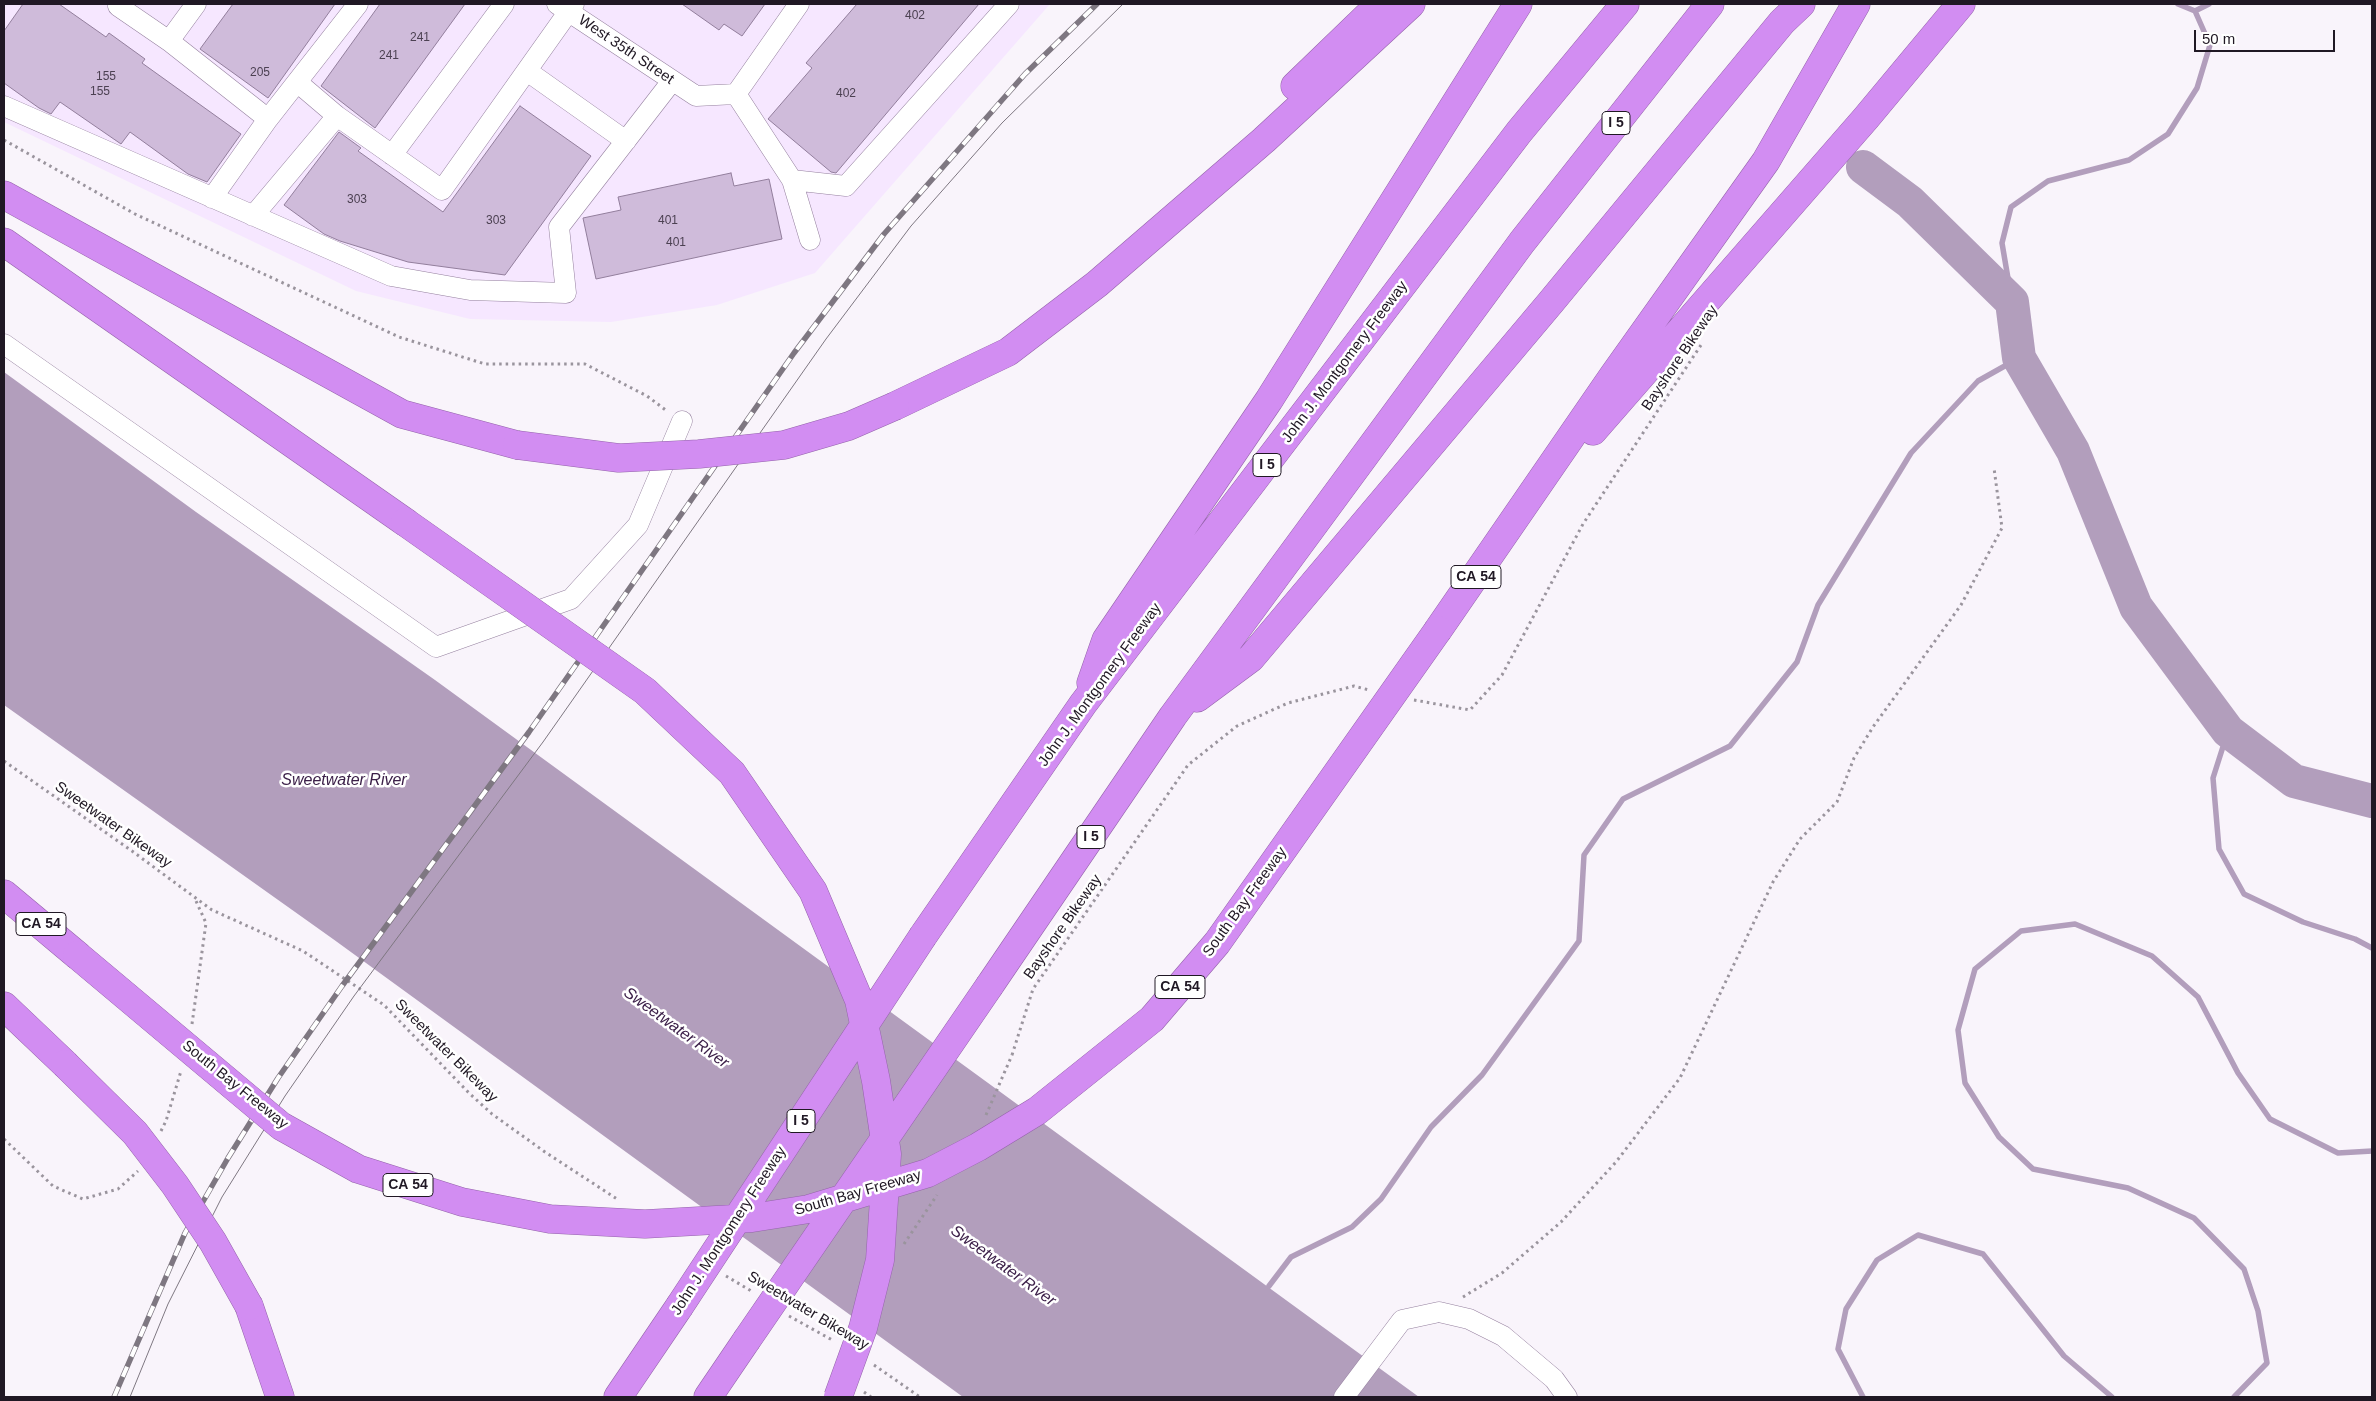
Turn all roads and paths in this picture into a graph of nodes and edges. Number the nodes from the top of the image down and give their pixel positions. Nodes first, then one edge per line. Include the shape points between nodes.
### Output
1 (117, 4) edge
2 (196, 4) edge
3 (358, 4) edge
4 (504, 4) edge
5 (799, 4) edge
6 (1010, 4) edge
7 (1380, 4) edge
8 (1411, 4) edge
9 (1518, 4) edge
10 (1624, 4) edge
11 (1710, 4) edge
12 (1856, 4) edge
13 (1962, 4) edge
14 (566, 7) edge
15 (1791, 13) edge
16 (169, 41) junction
17 (526, 71) junction
18 (672, 81) junction
19 (297, 82) junction
20 (736, 94) junction
21 (4, 106) edge
22 (337, 116) junction
23 (268, 119) junction
24 (4, 140) edge
25 (626, 141) junction
26 (392, 155) junction
27 (792, 180) junction
28 (4, 195) edge
29 (212, 198) junction
30 (1195, 201) junction
31 (253, 216) junction
32 (810, 240) dead end
33 (4, 242) edge
34 (1709, 334) dead end
35 (4, 344) edge
36 (682, 421) joint
37 (1994, 468) dead end
38 (1514, 523) junction
39 (1354, 686) dead end
40 (1420, 702) dead end
41 (1083, 704) junction
42 (1173, 716) junction
43 (4, 761) edge
44 (4, 894) edge
45 (195, 899) junction
46 (4, 1006) edge
47 (190, 1033) dead end
48 (183, 1062) dead end
49 (985, 1116) dead end
50 (158, 1136) dead end
51 (4, 1139) edge
52 (143, 1167) dead end
53 (940, 1191) dead end
54 (619, 1200) dead end
55 (902, 1248) dead end
56 (725, 1274) dead end
57 (756, 1295) dead end
58 (1439, 1312) junction
59 (788, 1315) dead end
60 (835, 1348) dead end
61 (871, 1362) dead end
62 (280, 1397) edge
63 (618, 1397) edge
64 (708, 1397) edge
65 (838, 1397) edge
66 (920, 1397) edge
67 (1344, 1397) edge
68 (1567, 1397) edge

1 - 16 street
2 - 16 street
3 - 19 street
4 - 26 street
5 - 20 street
6 - 27 street via 846,186
7 - 30 highway via 1254,126
8 - 30 highway
9 - 41 highway via 1269,400 1106,640
10 - 41 highway, John J. Montgomery Freeway / I 5 via 1519,132
11 - 42 highway, I 5 via 1522,242
12 - 38 highway via 1766,161 1612,376
13 - 38 highway
14 - 17 street
14 - 18 street, West 35th Street
15 - 42 highway via 1251,658
16 - 23 street
17 - 25 street
17 - 26 street via 442,190
18 - 20 street, West 35th Street via 696,96
18 - 25 street
19 - 22 street
19 - 23 street
20 - 27 street
21 - 29 street
22 - 26 street
22 - 31 street
23 - 29 street
24 - 36 path via 135,214 399,337 485,364 585,364 647,396
25 - 31 street via 559,227 566,293 470,290 391,276
27 - 32 street
28 - 30 highway, bridge via 402,414 517,445 619,458 699,454 784,444 849,426 896,406 1008,352 1097,284
29 - 31 street
33 - 65 highway, bridge via 645,691 732,773 813,891 859,1000 876,1081 887,1154 880,1260 863,1328
34 - 40 path, Bayshore Bikeway via 1583,524 1502,675 1470,710
35 - 36 street via 436,647 571,599 638,525
37 - 58 path via 2002,528 1961,605 1854,758 1837,802 1800,839 1773,882 1680,1078 1616,1162 1561,1222 1502,1273
38 - 44 highway, South Bay Freeway / CA 54, bridge via 1217,943 1152,1019 1037,1111 978,1147 928,1173 809,1209 752,1218 645,1224 550,1219 462,1202 358,1169 281,1126
39 - 49 path, Bayshore Bikeway, bridge via 1288,703 1237,726 1188,765 1034,989 1012,1055
41 - 63 highway, John J. Montgomery Freeway / I 5, bridge via 923,936
42 - 64 highway, I 5, bridge
43 - 45 path, Sweetwater Bikeway
45 - 47 path via 206,924
45 - 54 path, Sweetwater Bikeway via 222,917 303,951 384,1005 492,1114
46 - 62 highway, bridge via 135,1133 175,1185 213,1242 248,1306
48 - 50 path via 166,1121
51 - 52 path via 53,1186 82,1199 118,1189
53 - 55 path, bridge
56 - 57 path, Sweetwater Bikeway
58 - 67 street via 1402,1320
58 - 68 street via 1469,1319 1503,1336 1554,1379
59 - 60 path, Sweetwater Bikeway via 840,1341
61 - 66 path, Sweetwater Bikeway

